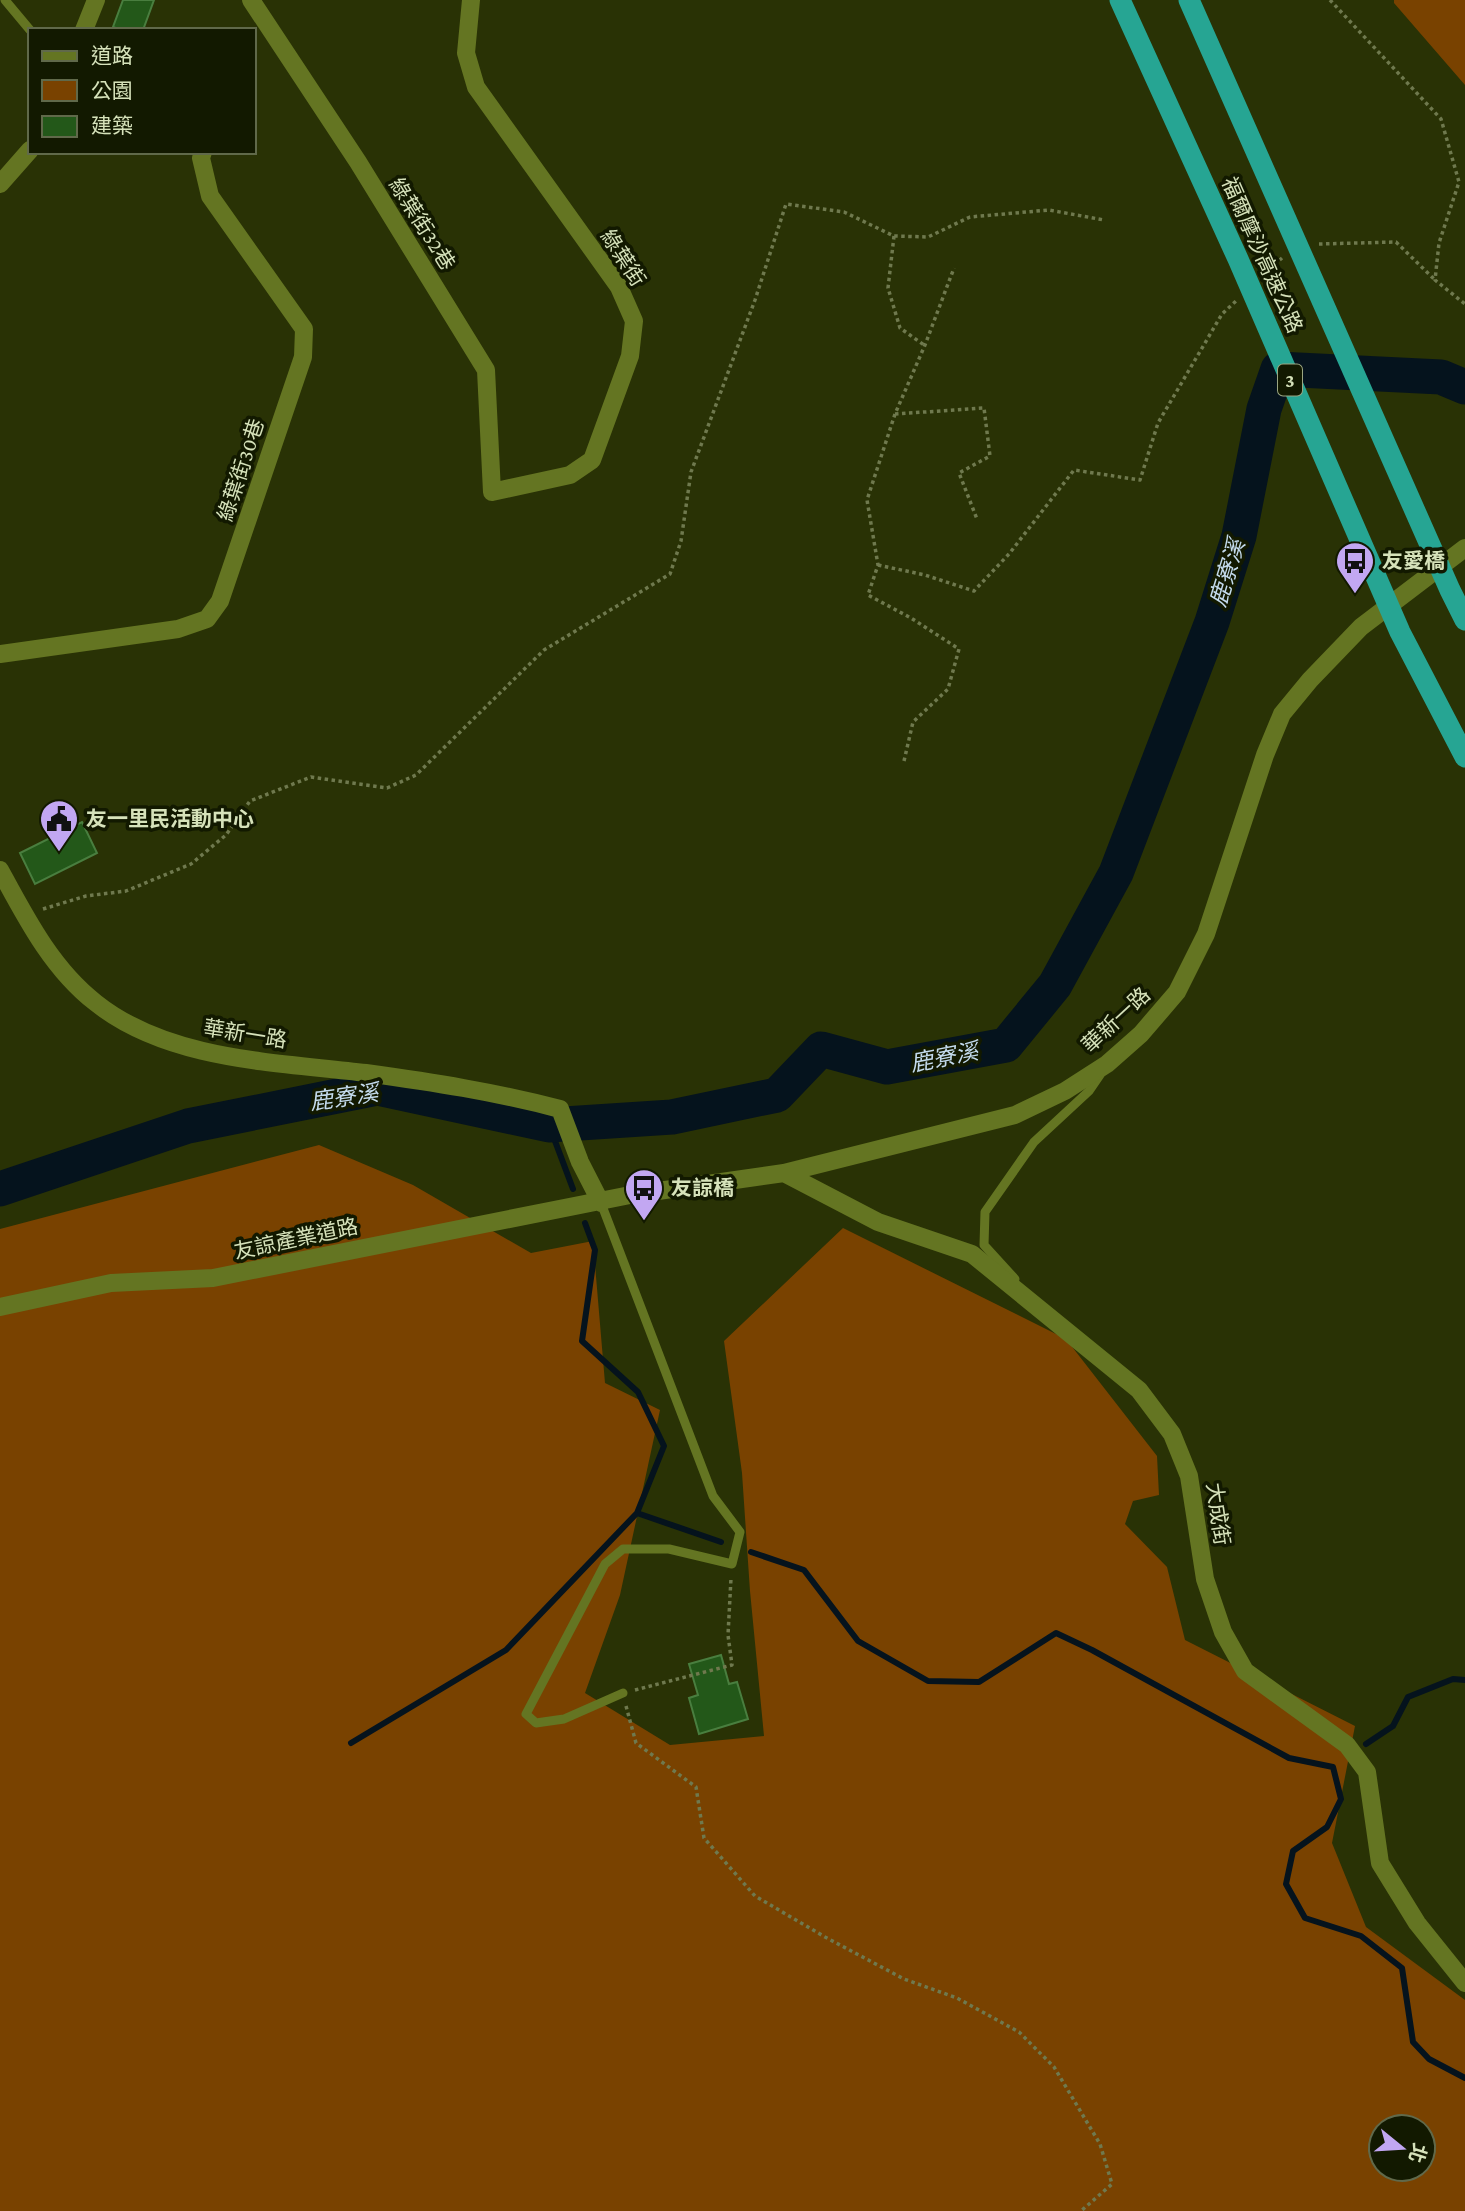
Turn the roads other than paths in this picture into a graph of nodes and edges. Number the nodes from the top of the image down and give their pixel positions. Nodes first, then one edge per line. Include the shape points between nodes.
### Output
1 (5, 0) edge
2 (96, 0) edge
3 (471, 0) edge
4 (1119, 0) edge
5 (1189, 0) edge
6 (255, 15) edge
7 (28, 28) edge
8 (85, 28) edge
9 (28, 152) edge
10 (202, 154) edge
11 (0, 184) edge
12 (492, 492) joint
13 (1465, 548) edge
14 (1465, 620) edge
15 (0, 654) edge
16 (1465, 757) edge
17 (0, 870) edge
18 (1107, 1064) junction
19 (784, 1173) junction
20 (601, 1203) junction
21 (0, 1307) edge
22 (1053, 1322) junction
23 (623, 1693) road end
24 (1465, 1983) edge

1 - 7 lane
2 - 8 street
3 - 12 street, 綠葉街 via 466,53 476,87 619,287 634,321 630,356 592,460 570,475
4 - 16 highway, 福爾摩沙高速公路 / 3 via 1238,259 1400,632
5 - 14 highway, 福爾摩沙高速公路
6 - 12 street, 綠葉街32巷 via 358,162 486,370
9 - 11 street
10 - 15 street, 綠葉街30巷 via 210,196 304,329 303,357 220,601 207,619 178,629
13 - 18 street, 華新一路 via 1366,622 1282,714 1206,934 1177,992
17 - 20 street, 華新一路 via 43,947 67,975 96,1004 147,1035 195,1050 455,1086 560,1109
18 - 19 street, 華新一路 via 1015,1115
18 - 22 lane via 1089,1091 1034,1142 985,1212 984,1245
19 - 20 street, 華新一路
19 - 22 street, 大成街 via 878,1222 972,1254
20 - 21 street, 友諒產業道路 via 226,1276 111,1283
20 - 23 lane via 713,1496 740,1532 732,1564 669,1549 623,1549 605,1564 526,1714 536,1723 564,1719
22 - 24 street, 大成街 via 1139,1390 1172,1434 1189,1476 1205,1579 1223,1632 1245,1671 1347,1745 1367,1772 1380,1863 1417,1923

